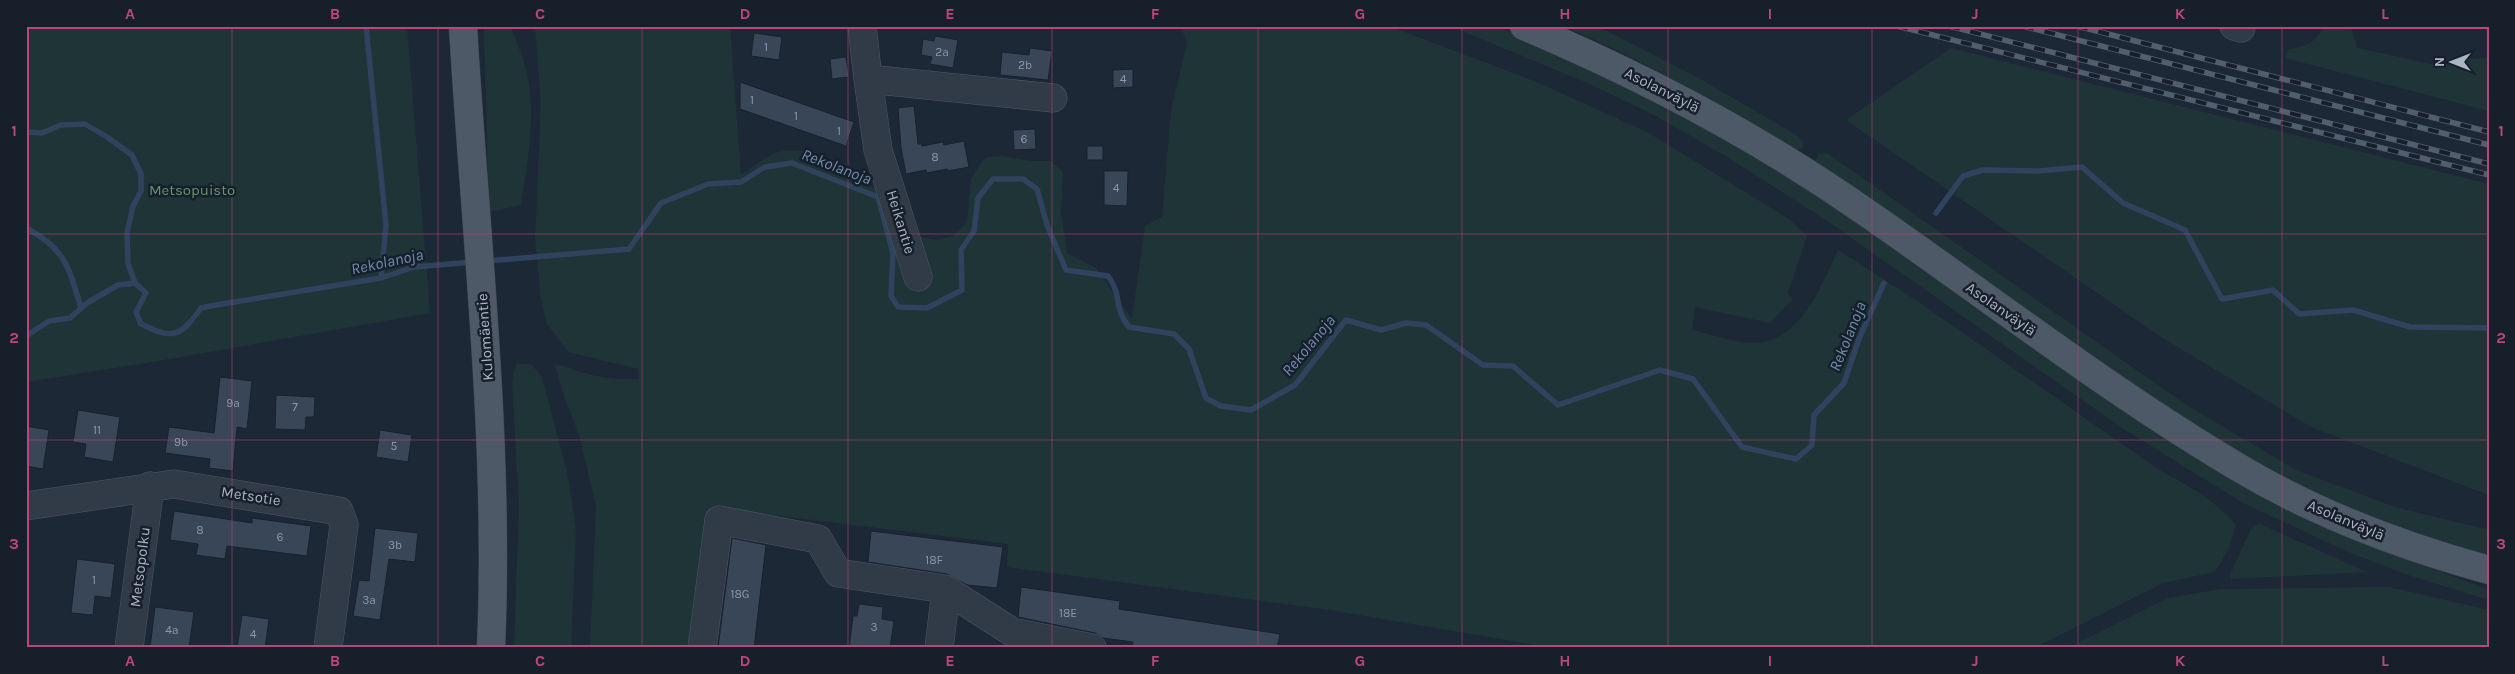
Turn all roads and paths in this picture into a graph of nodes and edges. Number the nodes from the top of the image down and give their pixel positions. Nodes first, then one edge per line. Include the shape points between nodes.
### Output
1 (463, 26) edge
2 (862, 26) edge
3 (1524, 26) edge
4 (868, 79) junction
5 (1054, 98) dead end
6 (918, 277) dead end
7 (150, 486) junction
8 (26, 506) edge
9 (2489, 570) edge
10 (946, 590) junction
11 (129, 648) edge
12 (328, 648) edge
13 (490, 648) edge
14 (702, 648) edge
15 (939, 648) edge
16 (1092, 648) edge

1 - 13 main road, Kulomäentie via 486,344 493,532
2 - 4 street, Heikantie
3 - 9 main road, Asolanväylä via 1690,103 1795,166 1866,212 2057,348 2238,467 2306,503 2376,534
4 - 5 street
4 - 6 street, Heikantie via 878,150
7 - 8 street, Metsotie
7 - 11 street, Metsopolku
7 - 12 street, Metsotie via 174,484 339,511 344,525
10 - 14 street via 838,573 818,539 719,520
10 - 15 street
10 - 16 street via 1012,632

